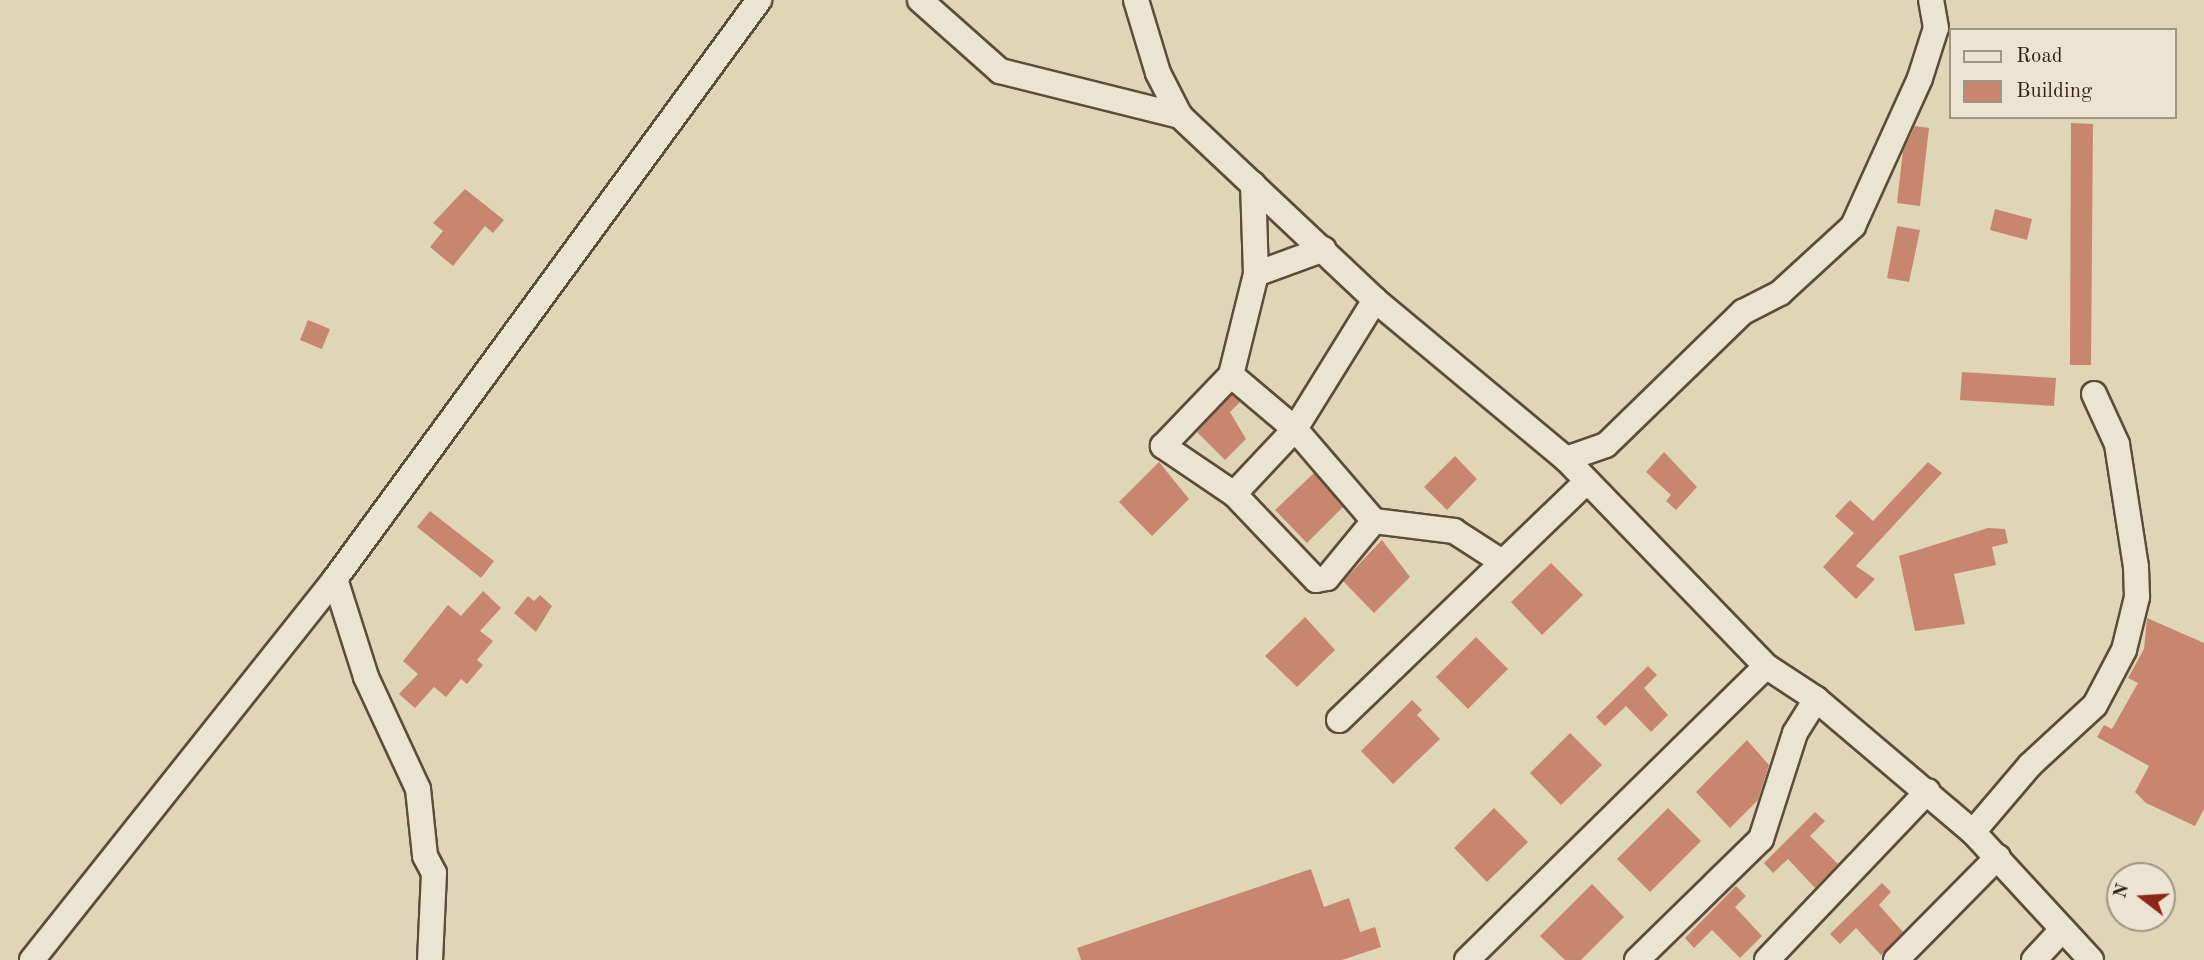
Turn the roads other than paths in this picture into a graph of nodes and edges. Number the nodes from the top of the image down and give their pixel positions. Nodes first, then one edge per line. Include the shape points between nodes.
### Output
1 (759, 0) edge
2 (920, 0) edge
3 (1136, 0) edge
4 (1931, 0) edge
5 (1180, 116) junction
6 (1253, 184) junction
7 (1324, 249) junction
8 (1256, 274) junction
9 (1375, 300) junction
10 (1231, 375) junction
11 (2094, 394) dead end
12 (1295, 429) junction
13 (1566, 459) junction
14 (1587, 481) junction
15 (1234, 494) junction
16 (1374, 521) junction
17 (1499, 560) junction
18 (335, 579) junction
19 (1766, 666) junction
20 (1816, 699) junction
21 (1339, 720) dead end
22 (1928, 791) junction
23 (1973, 832) junction
24 (1998, 858) junction
25 (2062, 930) junction
26 (1473, 955) edge
27 (32, 960) edge
28 (430, 960) edge
29 (1637, 960) edge
30 (1767, 960) edge
31 (1896, 960) edge
32 (2034, 960) edge
33 (2091, 960) edge

1 - 18 street
2 - 5 street via 1000,71
3 - 5 street via 1158,73
4 - 13 street via 1936,28 1920,78 1853,226 1780,293 1743,312 1606,444
5 - 6 street
6 - 7 street
6 - 8 street
7 - 8 street
7 - 9 street
8 - 10 street
9 - 12 street
9 - 13 street
10 - 12 street
10 - 15 street via 1163,446
11 - 23 street via 2117,444 2136,566 2137,597 2124,650 2095,705 2030,765
12 - 15 street
12 - 16 street
13 - 14 street
14 - 17 street
14 - 19 street
15 - 16 street via 1317,580 1327,578
16 - 17 street via 1454,531
17 - 21 street
18 - 27 street
18 - 28 street via 366,677 418,789 425,856 433,873
19 - 20 street
19 - 26 street
20 - 22 street
20 - 29 street via 1795,733 1761,839
22 - 23 street
22 - 30 street
23 - 24 street
24 - 25 street
24 - 31 street
25 - 32 street
25 - 33 street

